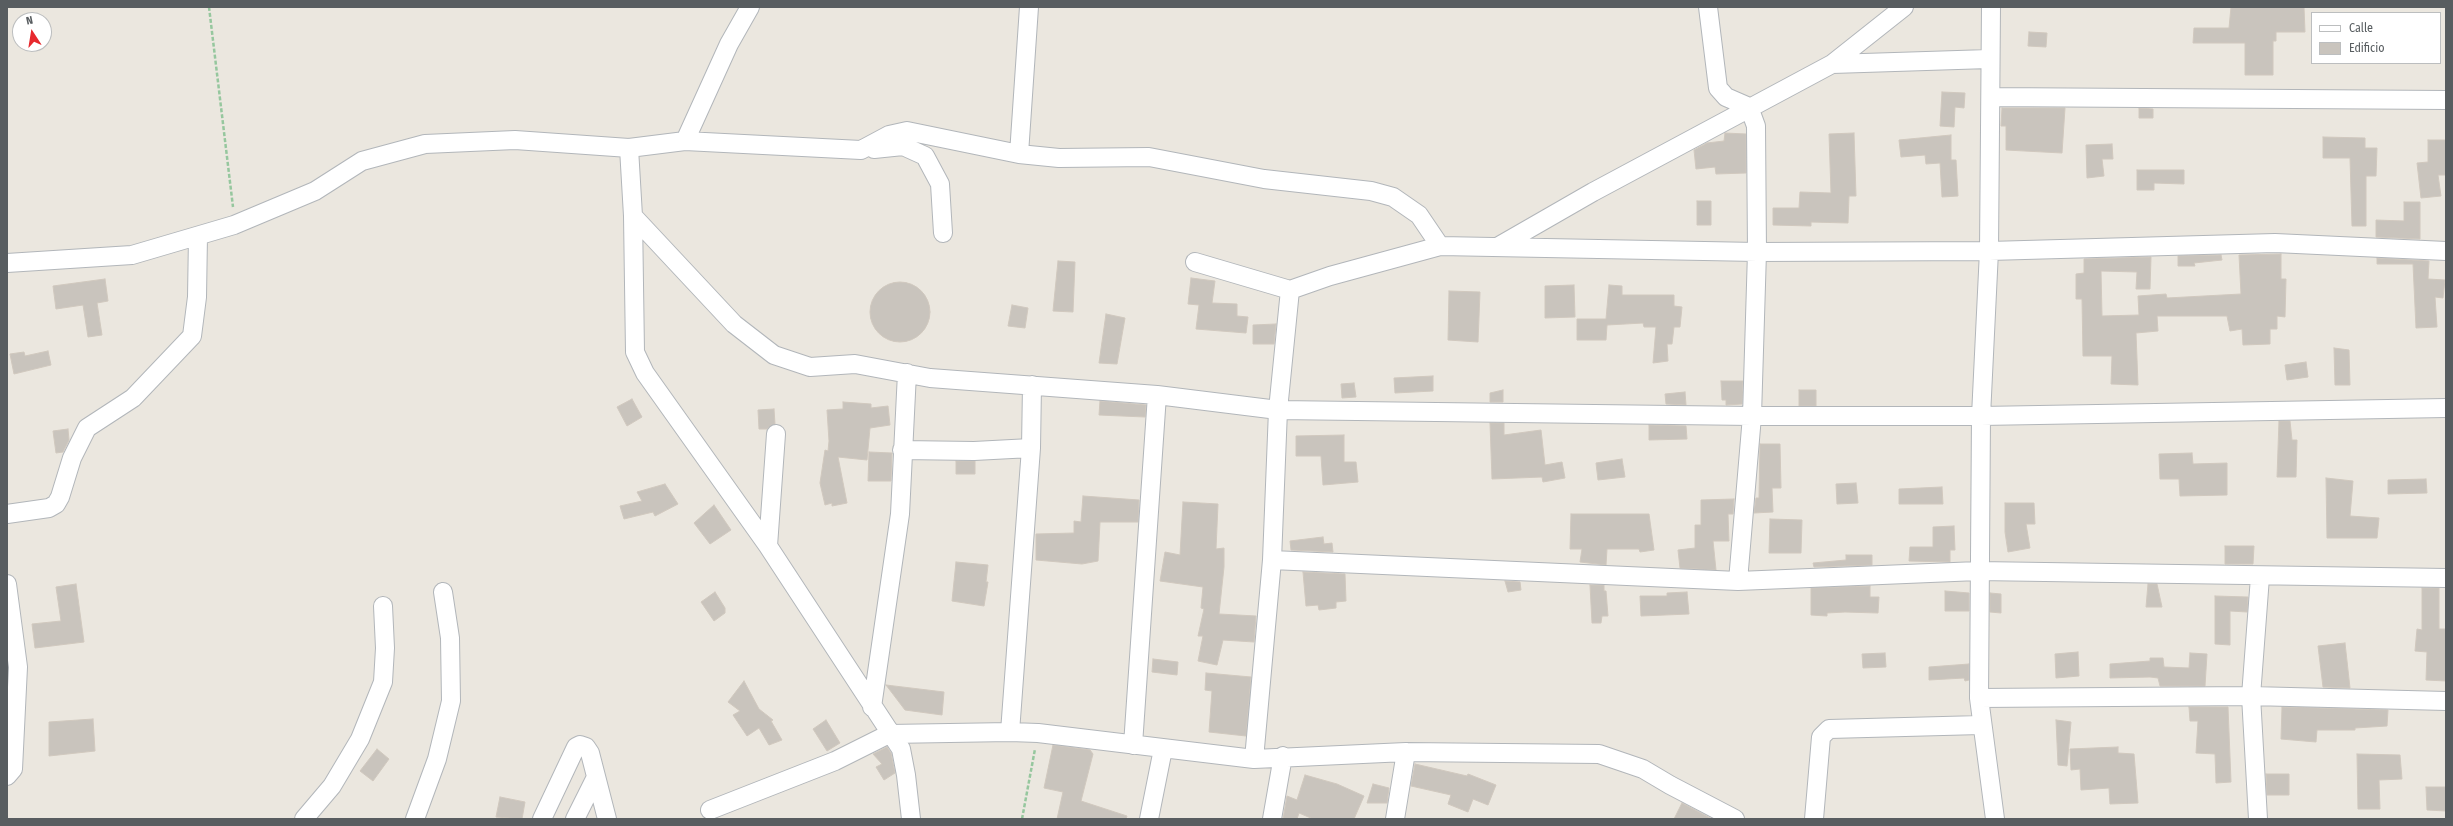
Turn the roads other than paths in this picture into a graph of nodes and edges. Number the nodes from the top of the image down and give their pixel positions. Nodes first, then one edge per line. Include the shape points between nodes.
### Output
1 (750, 7) edge
2 (1029, 7) edge
3 (1708, 7) edge
4 (1904, 7) edge
5 (1991, 7) edge
6 (1989, 59) junction
7 (1832, 64) junction
8 (1991, 97) junction
9 (2446, 100) edge
10 (1749, 107) junction
11 (685, 141) junction
12 (629, 148) junction
13 (862, 150) junction
14 (1019, 154) junction
15 (633, 216) junction
16 (943, 233) dead end
17 (198, 236) junction
18 (1440, 246) junction
19 (1498, 247) junction
20 (1989, 251) junction
21 (2446, 251) edge
22 (1756, 252) junction
23 (1195, 262) dead end
24 (7, 263) edge
25 (1290, 290) junction
26 (908, 373) junction
27 (1032, 385) junction
28 (1157, 395) junction
29 (2446, 408) edge
30 (1278, 410) junction
31 (1752, 416) junction
32 (1981, 416) junction
33 (776, 434) dead end
34 (1031, 448) junction
35 (902, 450) junction
36 (7, 514) edge
37 (768, 546) junction
38 (1272, 560) junction
39 (1978, 571) junction
40 (2260, 577) junction
41 (2446, 578) edge
42 (1738, 581) junction
43 (7, 584) edge
44 (443, 592) dead end
45 (383, 606) dead end
46 (2251, 696) junction
47 (1979, 698) junction
48 (2446, 701) edge
49 (872, 707) junction
50 (1982, 725) junction
51 (1010, 732) junction
52 (889, 734) junction
53 (1133, 745) junction
54 (1163, 749) junction
55 (1406, 752) junction
56 (1283, 756) junction
57 (1254, 759) junction
58 (7, 776) edge
59 (595, 779) junction
60 (710, 810) dead end
61 (304, 819) edge
62 (415, 819) edge
63 (542, 819) edge
64 (576, 819) edge
65 (607, 819) edge
66 (910, 819) edge
67 (1149, 819) edge
68 (1272, 819) edge
69 (1395, 819) edge
70 (1735, 819) edge
71 (1814, 819) edge
72 (1995, 819) edge
73 (2258, 819) edge

1 - 11 street via 729,44
2 - 14 street
3 - 10 street via 1718,88 1726,97
4 - 7 street
5 - 6 street
6 - 7 street
6 - 8 street
7 - 10 street
8 - 9 street
8 - 20 street
10 - 19 street
10 - 22 street via 1756,126
11 - 12 street
11 - 13 street
12 - 15 street
12 - 17 street via 515,140 425,144 362,161 314,191 234,225
13 - 14 street via 889,135 907,131
13 - 16 street via 903,146 925,156 940,184
14 - 18 street via 1059,158 1149,157 1264,179 1371,192 1393,197 1419,215
15 - 26 street via 734,324 774,355 810,367 855,364
15 - 37 street via 635,352 645,373
17 - 24 street via 132,255
17 - 36 street via 197,298 192,336 132,398 87,428 72,458 56,504 49,508
18 - 19 street
18 - 25 street
19 - 22 street
20 - 21 street via 2275,243
20 - 22 street
20 - 32 street
22 - 31 street
23 - 25 street
25 - 30 street
26 - 27 street via 965,381
26 - 35 street
27 - 28 street
27 - 34 street
28 - 30 street
28 - 53 street
29 - 32 street
30 - 31 street
30 - 38 street
31 - 32 street
31 - 42 street
32 - 39 street
33 - 37 street
34 - 35 street via 974,451
34 - 51 street
35 - 49 street via 900,514
37 - 49 street
38 - 42 street
38 - 57 street
39 - 40 street
39 - 42 street
39 - 47 street
40 - 41 street
40 - 46 street
43 - 58 street via 18,668 13,769
44 - 62 street via 450,638 451,701 436,759
45 - 61 street via 385,648 382,682 360,739 332,786
46 - 47 street
46 - 48 street
46 - 73 street
47 - 50 street
49 - 52 street
50 - 71 street via 1829,729 1821,737
50 - 72 street
51 - 52 street
51 - 53 street
52 - 60 street via 835,761
52 - 66 street via 901,749
53 - 54 street
54 - 57 street
54 - 67 street
55 - 56 street
55 - 69 street
55 - 70 street via 1599,754 1643,769 1670,786
56 - 57 street
56 - 68 street
59 - 63 street via 590,753 580,745 576,747
59 - 64 street
59 - 65 street

